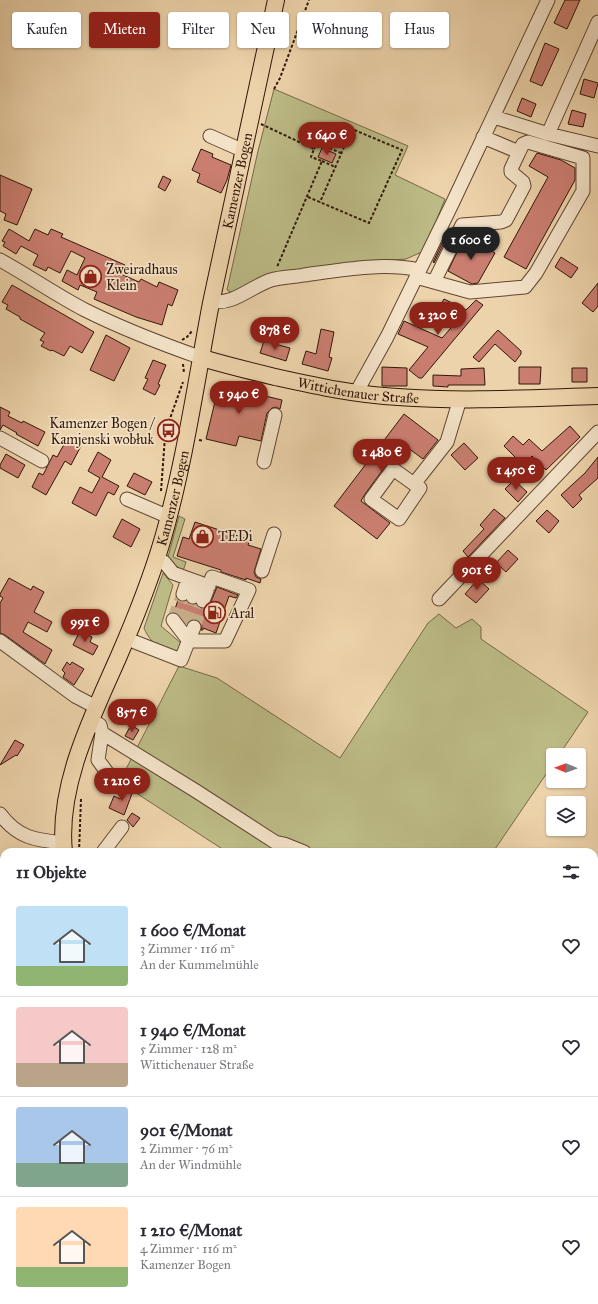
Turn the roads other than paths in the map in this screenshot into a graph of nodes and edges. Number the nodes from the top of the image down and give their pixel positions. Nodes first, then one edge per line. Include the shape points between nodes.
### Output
1 (276, 0) edge
2 (548, 0) edge
3 (598, 22) edge
4 (494, 116) junction
5 (548, 134) junction
6 (210, 136) dead end
7 (483, 137) junction
8 (598, 146) edge
9 (244, 151) junction
10 (519, 152) junction
11 (0, 260) edge
12 (418, 273) junction
13 (434, 282) junction
14 (212, 301) junction
15 (202, 358) junction
16 (356, 393) junction
17 (598, 396) edge
18 (460, 399) junction
19 (275, 415) dead end
20 (598, 432) edge
21 (0, 438) edge
22 (42, 461) dead end
23 (264, 462) dead end
24 (414, 484) dead end
25 (127, 499) dead end
26 (163, 514) junction
27 (274, 534) dead end
28 (164, 562) dead end
29 (262, 571) dead end
30 (198, 582) junction
31 (439, 599) dead end
32 (184, 624) tunnel mouth
33 (0, 641) edge
34 (189, 641) junction
35 (135, 642) dead end
36 (93, 713) junction
37 (102, 733) junction
38 (109, 775) dead end
39 (0, 814) edge
40 (122, 827) dead end
41 (63, 848) edge
42 (106, 848) edge
43 (283, 848) edge
44 (294, 848) edge

1 - 9 main road, Kamenzer Bogen
2 - 4 street
3 - 5 street
4 - 5 street
4 - 7 street
5 - 8 street
6 - 9 street
7 - 10 street
7 - 12 street
9 - 14 main road, Kamenzer Bogen
10 - 13 street via 511,172 524,186 506,220 462,225
10 - 13 street via 528,142 583,158 583,191 536,273 525,287 470,292
11 - 15 street, Wittichenauer Straße via 85,310 156,342
12 - 13 street
12 - 14 street via 406,267 352,268 271,280 227,301
12 - 16 street
14 - 15 main road, Kamenzer Bogen
15 - 16 main road, Wittichenauer Straße via 319,387
15 - 26 main road, Kamenzer Bogen via 187,436
16 - 18 main road, Wittichenauer Straße
17 - 18 main road, Wittichenauer Straße
18 - 24 street via 447,442
19 - 23 street
20 - 31 street
21 - 22 street
25 - 26 street
26 - 36 main road, Kamenzer Bogen via 148,582
27 - 29 street
28 - 30 street via 173,573
30 - 30 street via 193,597
30 - 34 street via 212,577 249,590 225,641
32 - 34 street
33 - 36 street via 75,696
34 - 35 street via 181,660
36 - 37 street
36 - 41 main road, Kamenzer Bogen via 66,801
37 - 38 street via 98,760
37 - 43 street via 196,790
39 - 41 street via 22,835
40 - 42 street
43 - 44 street via 281,843

